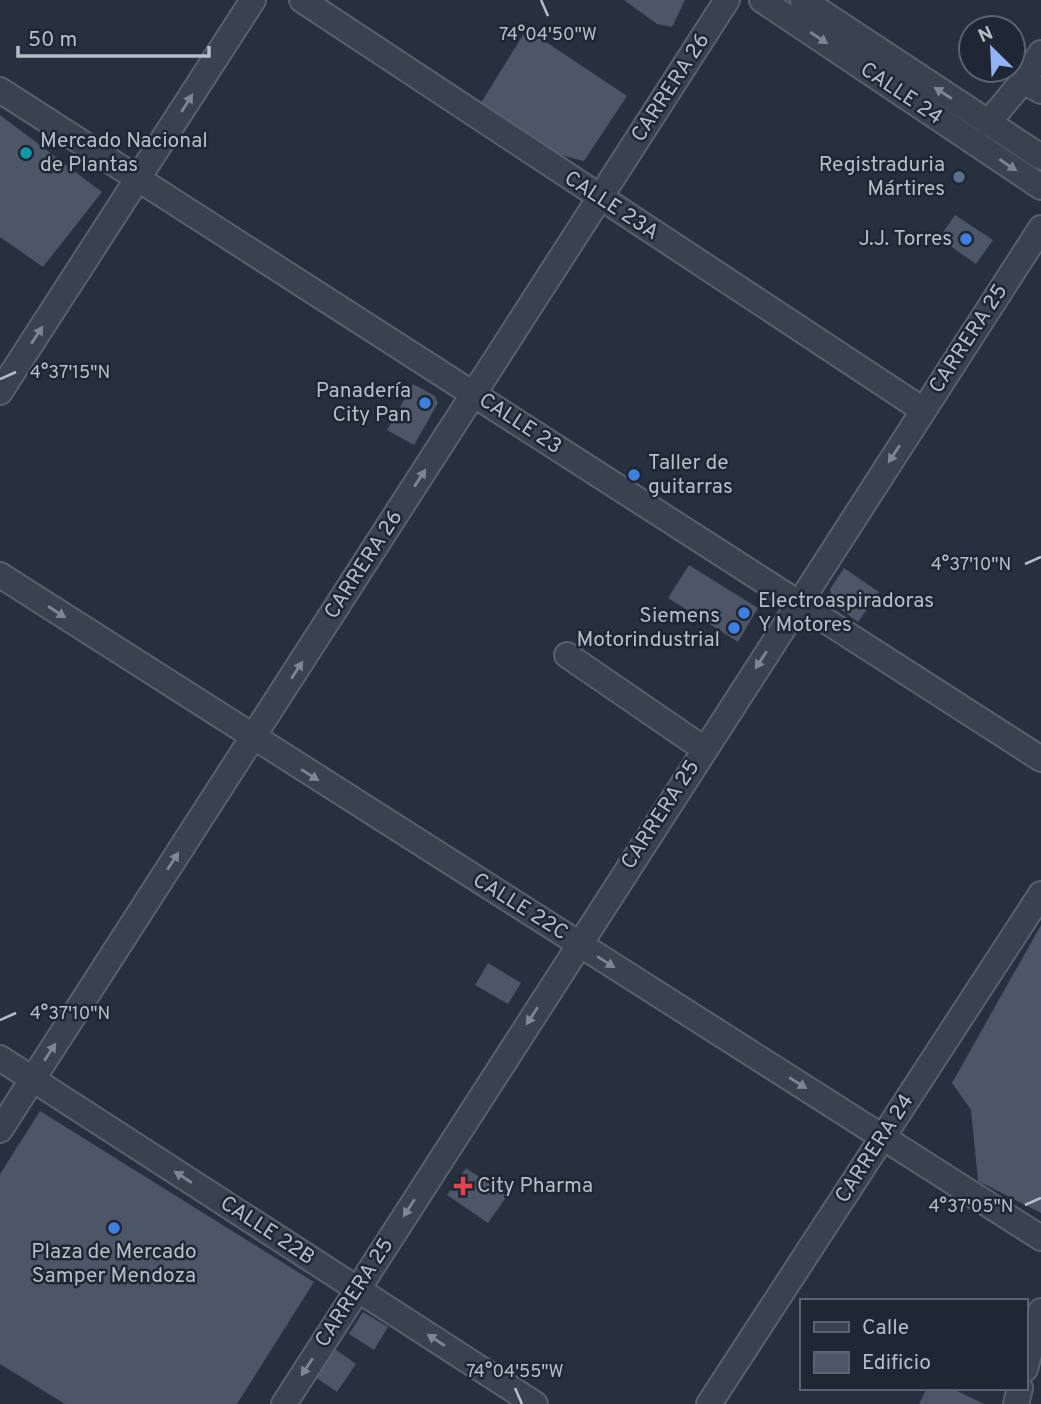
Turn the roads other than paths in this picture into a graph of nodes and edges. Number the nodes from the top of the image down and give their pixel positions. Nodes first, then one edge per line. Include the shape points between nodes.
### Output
1 (253, 0) edge
2 (302, 0) edge
3 (727, 0) edge
4 (762, 0) edge
5 (803, 0) edge
6 (1041, 53) edge
7 (1032, 86) edge
8 (0, 90) edge
9 (989, 123) junction
10 (1041, 157) edge
11 (139, 180) junction
12 (1041, 187) edge
13 (600, 199) junction
14 (1040, 232) edge
15 (0, 392) edge
16 (474, 394) junction
17 (923, 410) junction
18 (0, 575) edge
19 (797, 602) junction
20 (567, 655) dead end
21 (253, 738) junction
22 (704, 749) junction
23 (1041, 759) edge
24 (1041, 894) edge
25 (578, 944) junction
26 (0, 1058) edge
27 (33, 1079) junction
28 (0, 1130) edge
29 (883, 1137) junction
30 (1041, 1238) edge
31 (357, 1289) junction
32 (1041, 1311) edge
33 (1027, 1362) edge
34 (284, 1404) edge
35 (535, 1404) edge
36 (709, 1404) edge

11 -> 1 street
2 - 13 street, CALLE 23A
3 - 13 street, CARRERA 26
4 -> 12 street, CALLE 24
9 -> 5 street, CALLE 24
6 - 7 street
7 - 9 street
8 - 11 street, CALLE 23
9 - 10 street, CALLE 24
15 -> 11 street
11 - 16 street, CALLE 23
13 - 16 street, CARRERA 26
13 - 17 street, CALLE 23A
14 - 17 street, CARRERA 25
16 - 19 street, CALLE 23
21 -> 16 street, CARRERA 26
17 -> 19 street, CARRERA 25
18 -> 21 street, CALLE 22C
19 -> 22 street, CARRERA 25
19 - 23 street, CALLE 23
20 - 22 street
21 -> 25 street, CALLE 22C
27 -> 21 street, CARRERA 26
22 - 25 street, CARRERA 25
24 - 29 street, CARRERA 24
25 -> 29 street, CALLE 22C
25 -> 31 street, CARRERA 25
26 - 27 street, CALLE 22B
27 - 28 street, CARRERA 26
31 -> 27 street, CALLE 22B
29 - 30 street, CALLE 22C
29 - 36 street, CARRERA 24
31 -> 34 street, CARRERA 25
35 -> 31 street, CALLE 22B
32 - 33 street

